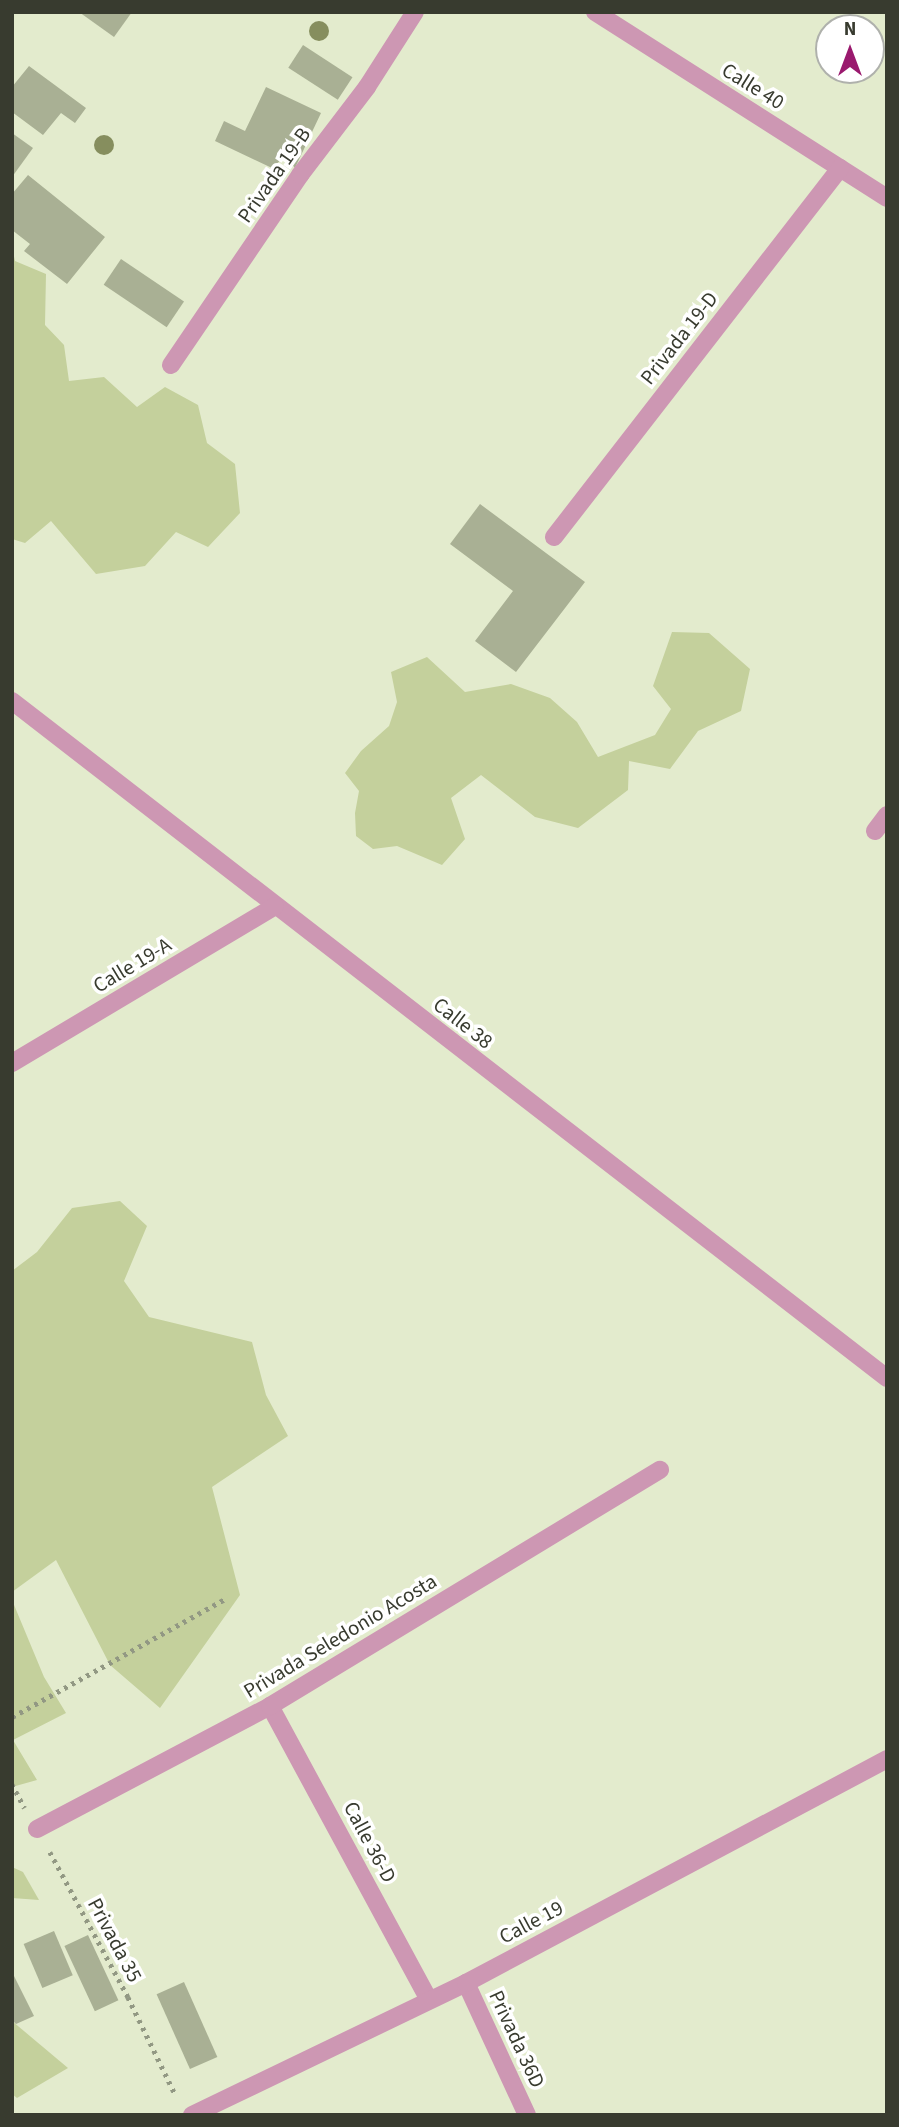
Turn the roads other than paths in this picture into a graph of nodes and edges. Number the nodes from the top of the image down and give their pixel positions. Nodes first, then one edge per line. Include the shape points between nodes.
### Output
1 (415, 12) edge
2 (595, 12) edge
3 (840, 167) junction
4 (887, 198) edge
5 (171, 365) dead end
6 (554, 537) dead end
7 (12, 701) edge
8 (887, 815) edge
9 (875, 831) dead end
10 (275, 906) junction
11 (12, 1063) edge
12 (887, 1378) edge
13 (660, 1470) dead end
14 (270, 1706) junction
15 (887, 1759) edge
16 (37, 1829) road end
17 (466, 1983) junction
18 (429, 2000) junction
19 (185, 2109) edge
20 (527, 2115) edge

1 - 5 street, Privada 19-B
2 - 3 street, Calle 40
3 - 4 street, Calle 40
3 - 6 street, Privada 19-D
7 - 10 street, Calle 38
8 - 9 street
10 - 11 street, Calle 19-A
10 - 12 street, Calle 38
13 - 14 street, Privada Seledonio Acosta
14 - 16 street, Privada Seledonio Acosta
14 - 18 street, Calle 36-D
15 - 17 street, Calle 19
17 - 18 street, Calle 19
17 - 20 street, Privada 36D
18 - 19 street, Calle 19

